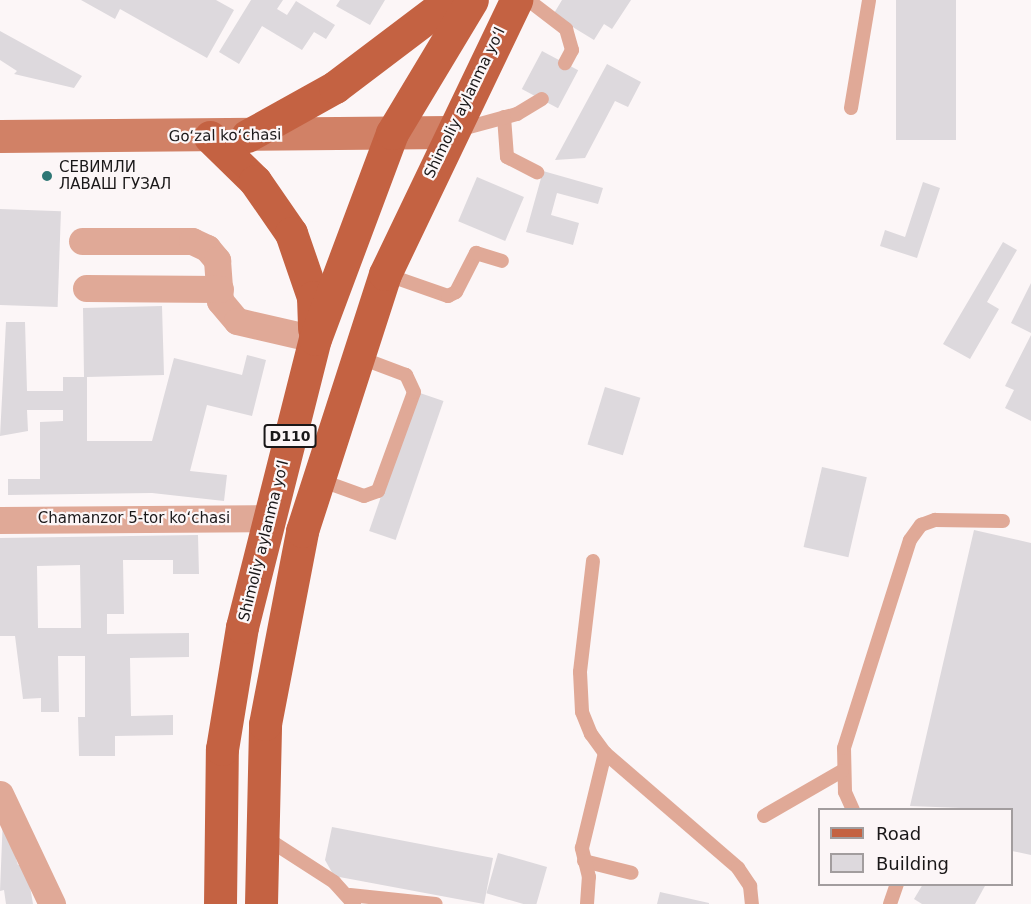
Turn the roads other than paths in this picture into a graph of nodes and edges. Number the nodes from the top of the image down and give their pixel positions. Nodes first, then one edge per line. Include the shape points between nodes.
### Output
1 (450, 0) edge
2 (472, 0) edge
3 (516, 0) edge
4 (528, 0) edge
5 (869, 0) edge
6 (565, 63) dead end
7 (542, 99) dead end
8 (851, 108) dead end
9 (504, 117) junction
10 (450, 132) junction
11 (392, 133) junction
12 (0, 136) edge
13 (247, 136) junction
14 (210, 137) junction
15 (537, 172) dead end
16 (82, 241) dead end
17 (502, 261) dead end
18 (385, 274) junction
19 (86, 288) dead end
20 (220, 289) junction
21 (315, 339) junction
22 (357, 357) junction
23 (317, 479) junction
24 (269, 518) junction
25 (0, 520) edge
26 (1003, 521) dead end
27 (593, 561) dead end
28 (605, 753) junction
29 (842, 771) junction
30 (0, 794) edge
31 (853, 808) edge
32 (764, 816) dead end
33 (262, 835) junction
34 (584, 861) junction
35 (632, 873) dead end
36 (897, 886) edge
37 (352, 900) edge
38 (52, 904) edge
39 (220, 904) edge
40 (261, 904) edge
41 (436, 904) edge
42 (587, 904) edge
43 (752, 904) edge
44 (890, 904) edge

1 - 13 main road via 334,87
2 - 11 main road, Shimoliy aylanma yoʻl / D110
3 - 10 main road, Shimoliy aylanma yoʻl / D110
4 - 6 lane via 566,29 572,50
5 - 8 lane
7 - 9 lane via 531,108
9 - 10 lane
9 - 15 lane via 507,157
10 - 11 main road, Goʻzal koʻchasi
10 - 18 main road, Shimoliy aylanma yoʻl / D110
11 - 13 main road, Goʻzal koʻchasi
11 - 21 main road, Shimoliy aylanma yoʻl / D110
12 - 14 main road, Goʻzal koʻchasi
13 - 14 main road, Goʻzal koʻchasi
14 - 21 main road via 255,181 291,233 313,297
16 - 20 street via 192,241 207,248 217,260
17 - 18 lane via 476,253 456,292 448,296
18 - 22 main road, Shimoliy aylanma yoʻl / D110
19 - 20 street
20 - 21 street via 220,301 237,321
21 - 24 main road, Shimoliy aylanma yoʻl / D110
22 - 23 main road, Shimoliy aylanma yoʻl / D110
22 - 23 lane via 406,375 414,392 378,491 363,496
23 - 33 main road, Shimoliy aylanma yoʻl / D110 via 302,531 265,724
24 - 25 street, Chamanzor 5-tor koʻchasi
24 - 39 main road, Shimoliy aylanma yoʻl / D110 via 242,627 222,749
26 - 29 lane via 935,519 921,525 910,540 844,748
27 - 28 lane via 580,672 581,702 591,734
28 - 34 lane via 582,848
28 - 43 lane via 738,868 750,886
29 - 31 lane
29 - 32 lane
30 - 38 street
33 - 37 lane
33 - 40 main road, Shimoliy aylanma yoʻl / D110
34 - 35 lane
34 - 42 lane via 589,877
36 - 44 lane
37 - 41 lane

